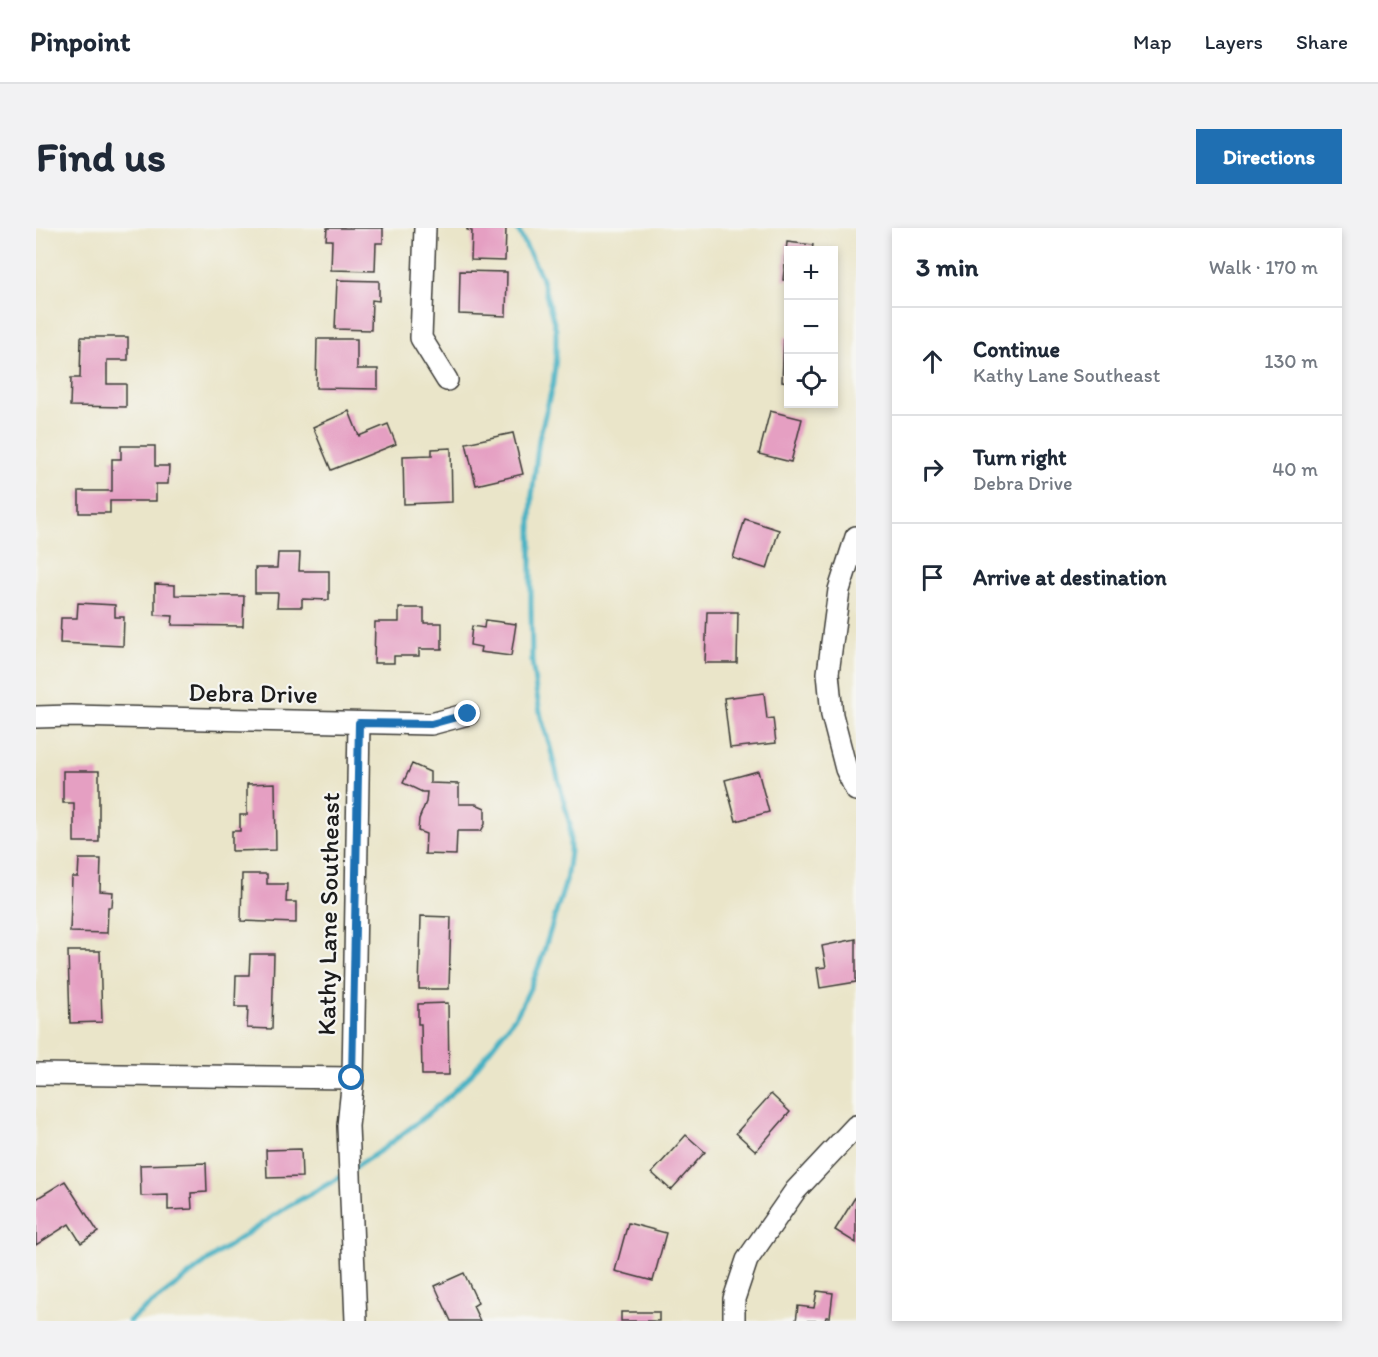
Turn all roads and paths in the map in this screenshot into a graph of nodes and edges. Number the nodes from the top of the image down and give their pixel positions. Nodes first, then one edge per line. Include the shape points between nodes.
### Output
1 (424, 228) edge
2 (447, 380) dead end
3 (856, 537) edge
4 (468, 714) dead end
5 (36, 717) edge
6 (359, 723) junction
7 (856, 790) edge
8 (36, 1074) edge
9 (352, 1078) junction
10 (856, 1126) edge
11 (356, 1321) edge
12 (734, 1321) edge

1 - 2 street via 421,338
3 - 7 street via 839,591 828,673 832,715 846,769
4 - 6 street, Debra Drive via 431,724
5 - 6 street, Debra Drive
6 - 9 street, Kathy Lane Southeast
8 - 9 street
9 - 11 street, Kathy Lane Southeast via 348,1126
10 - 12 street via 795,1191 747,1260 734,1299

